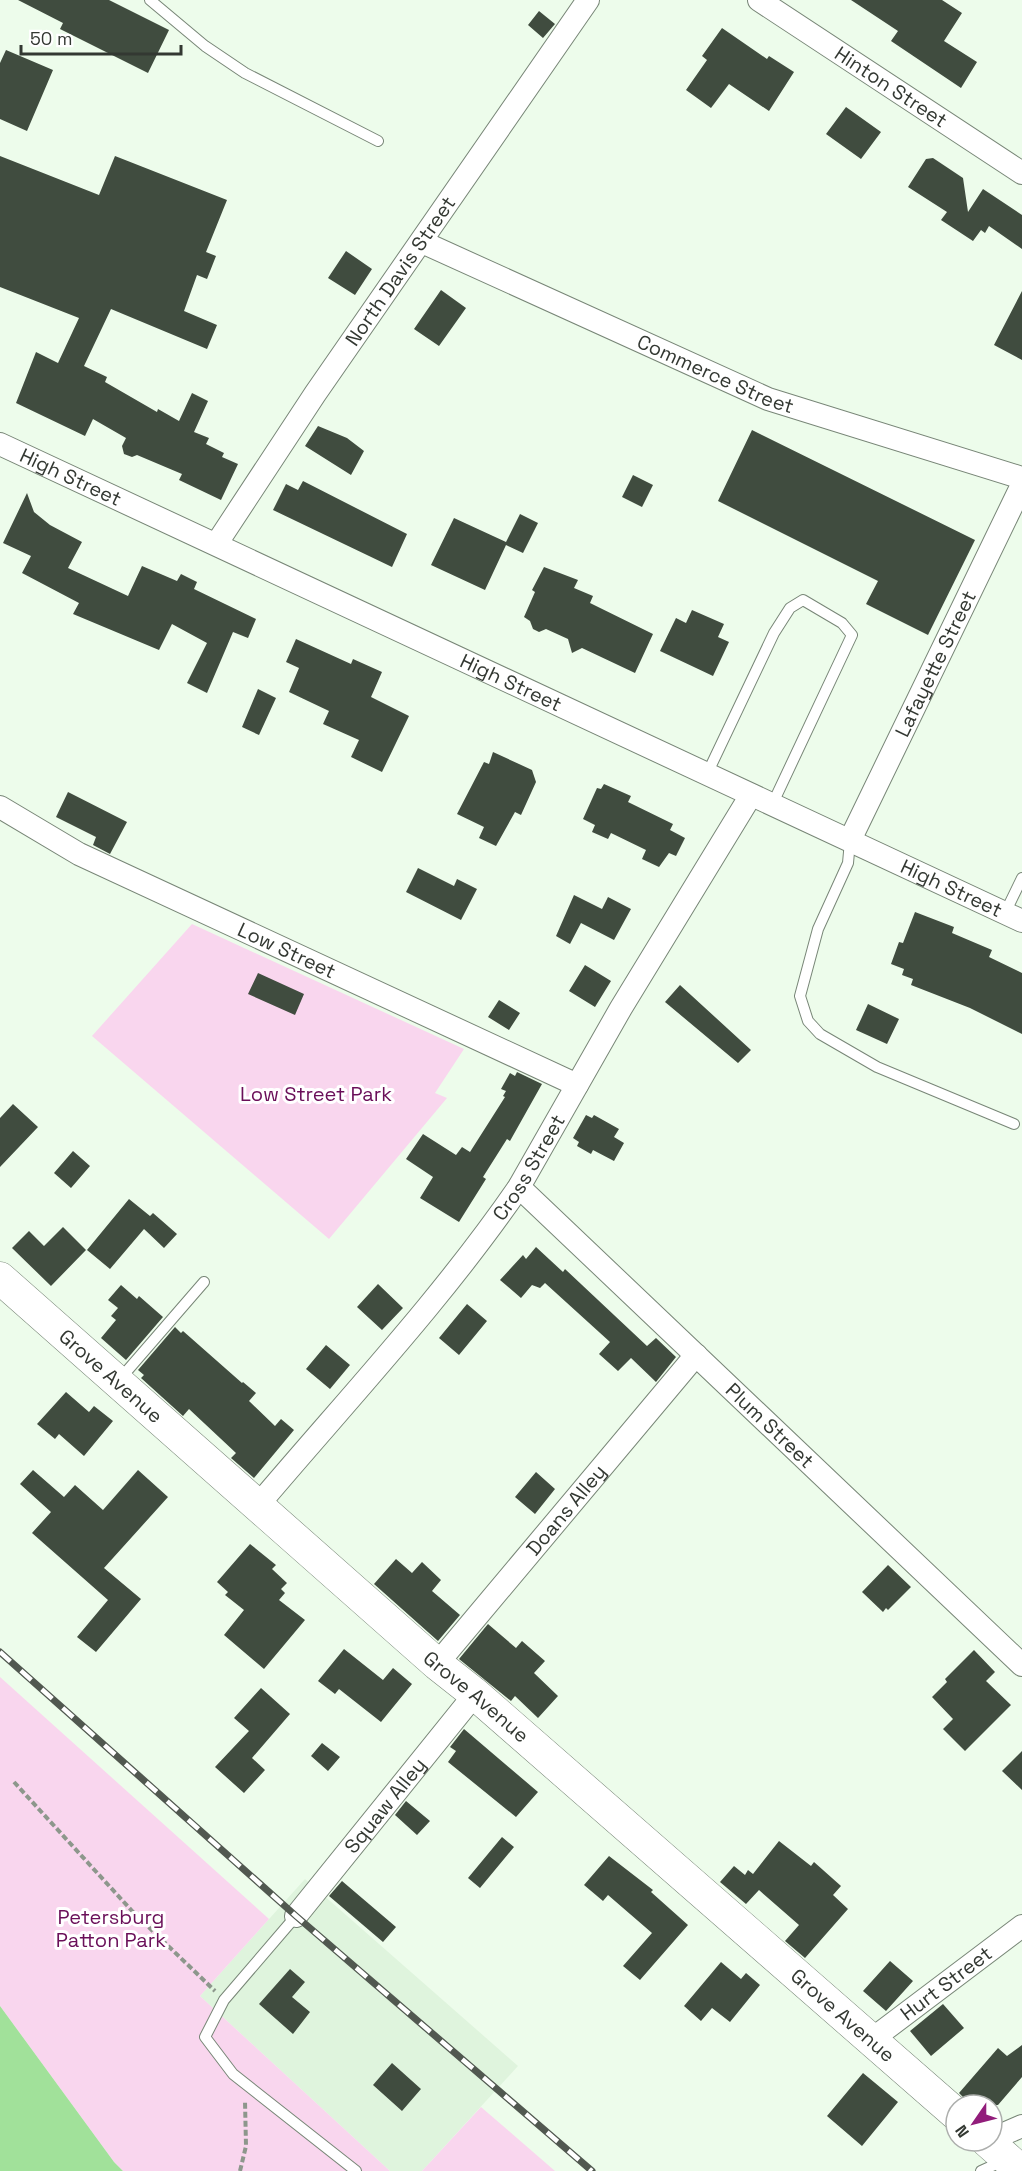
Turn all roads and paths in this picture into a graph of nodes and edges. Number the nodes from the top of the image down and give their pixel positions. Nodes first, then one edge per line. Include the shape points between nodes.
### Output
1 (150, 0) edge
2 (588, 0) edge
3 (759, 0) edge
4 (378, 141) dead end
5 (1022, 173) edge
6 (422, 242) junction
7 (0, 444) edge
8 (1022, 478) edge
9 (1022, 485) edge
10 (1014, 524) edge
11 (217, 543) junction
12 (706, 774) junction
13 (751, 795) junction
14 (772, 805) junction
15 (0, 807) edge
16 (850, 840) junction
17 (1022, 878) edge
18 (1013, 917) edge
19 (577, 1085) junction
20 (1014, 1124) dead end
21 (519, 1187) junction
22 (0, 1278) edge
23 (204, 1282) dead end
24 (696, 1354) junction
25 (118, 1381) junction
26 (259, 1504) junction
27 (437, 1664) junction
28 (1022, 1665) edge
29 (475, 1694) junction
30 (14, 1782) dead end
31 (296, 1916) joint
32 (1022, 1926) edge
33 (224, 2000) junction
34 (871, 2040) junction
35 (244, 2082) junction
36 (944, 2104) edge
37 (1022, 2126) edge
38 (998, 2156) edge
39 (240, 2171) edge
40 (356, 2171) edge

1 - 4 lane via 245,73
2 - 6 street, North Davis Street
3 - 5 street, Hinton Street
6 - 8 street, Commerce Street via 768,399
6 - 11 street, North Davis Street
7 - 11 street, High Street
9 - 10 street, Lafayette Street
10 - 16 street, Lafayette Street
11 - 12 street, High Street
12 - 13 street, High Street
12 - 14 lane via 774,633 790,608 803,600 842,623 852,635
13 - 14 street, High Street
13 - 19 street, Cross Street
14 - 16 street, High Street
15 - 19 street, Low Street via 79,854
16 - 18 street, High Street
16 - 20 lane via 848,863 818,929 800,996 808,1021 820,1034 877,1066
17 - 18 lane
19 - 21 street, Cross Street
21 - 24 street, Plum Street
21 - 26 street, Cross Street via 438,1292
22 - 25 main road, Grove Avenue
23 - 25 lane
24 - 27 street, Doans Alley
24 - 28 street, Plum Street
25 - 26 main road, Grove Avenue
26 - 27 main road, Grove Avenue
27 - 29 main road, Grove Avenue
29 - 31 street, Squaw Alley
29 - 34 main road, Grove Avenue
30 - 33 path via 133,1912
31 - 33 lane
32 - 34 street, Hurt Street
33 - 35 lane via 205,2037 233,2074
34 - 36 main road, Grove Avenue
35 - 39 path via 246,2146
35 - 40 lane
37 - 38 street

